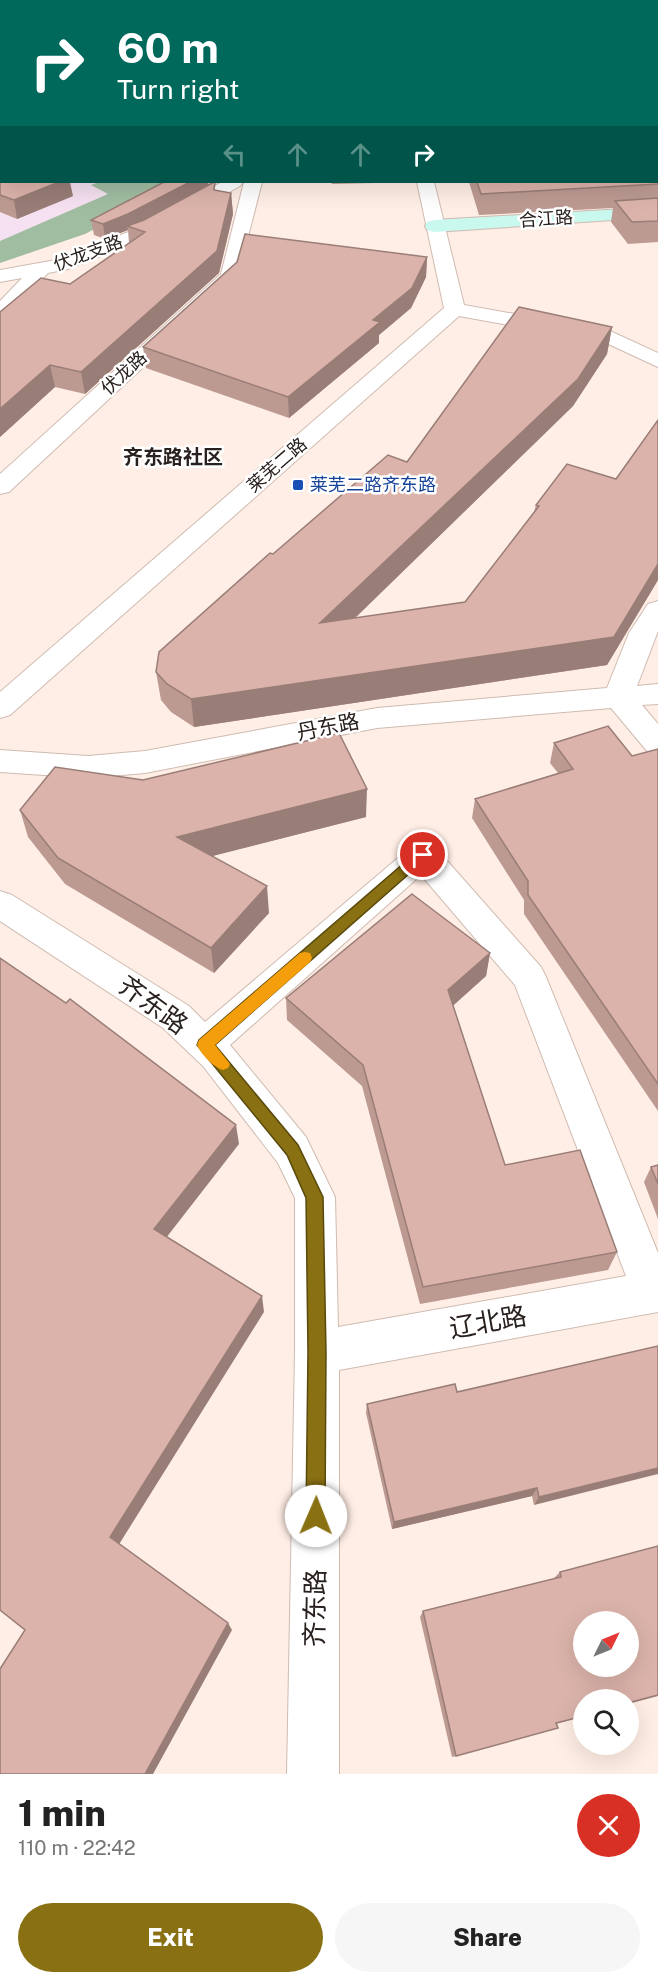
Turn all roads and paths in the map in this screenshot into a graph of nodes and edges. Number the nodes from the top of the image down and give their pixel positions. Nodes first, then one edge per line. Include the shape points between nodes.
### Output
1 (232, 183) edge
2 (253, 183) edge
3 (425, 183) edge
4 (658, 212) edge
5 (434, 226) junction
6 (41, 269) junction
7 (0, 276) edge
8 (454, 309) junction
9 (0, 313) edge
10 (658, 361) edge
11 (0, 487) edge
12 (658, 610) edge
13 (658, 694) edge
14 (618, 697) junction
15 (0, 708) edge
16 (658, 743) edge
17 (0, 761) edge
18 (0, 904) edge
19 (204, 1045) junction
20 (656, 1292) edge
21 (317, 1352) junction
22 (313, 1774) edge

1 - 6 street, 伏龙支路 via 138,235
2 - 11 street, 伏龙路 via 230,276
3 - 5 street
4 - 5 street, 合江路
5 - 8 street
6 - 7 street, 伏龙支路
6 - 9 street
8 - 10 street via 610,337
8 - 15 street, 莱芜二路
12 - 14 street via 643,633
13 - 14 street, 丹东路
14 - 16 street
14 - 17 street, 丹东路 via 376,718 145,762 88,767
18 - 19 street, 齐东路 via 176,1017
19 - 20 street via 423,855 529,977
19 - 21 street, 齐东路 via 292,1150 315,1197
20 - 21 street, 辽北路
21 - 22 street, 齐东路

